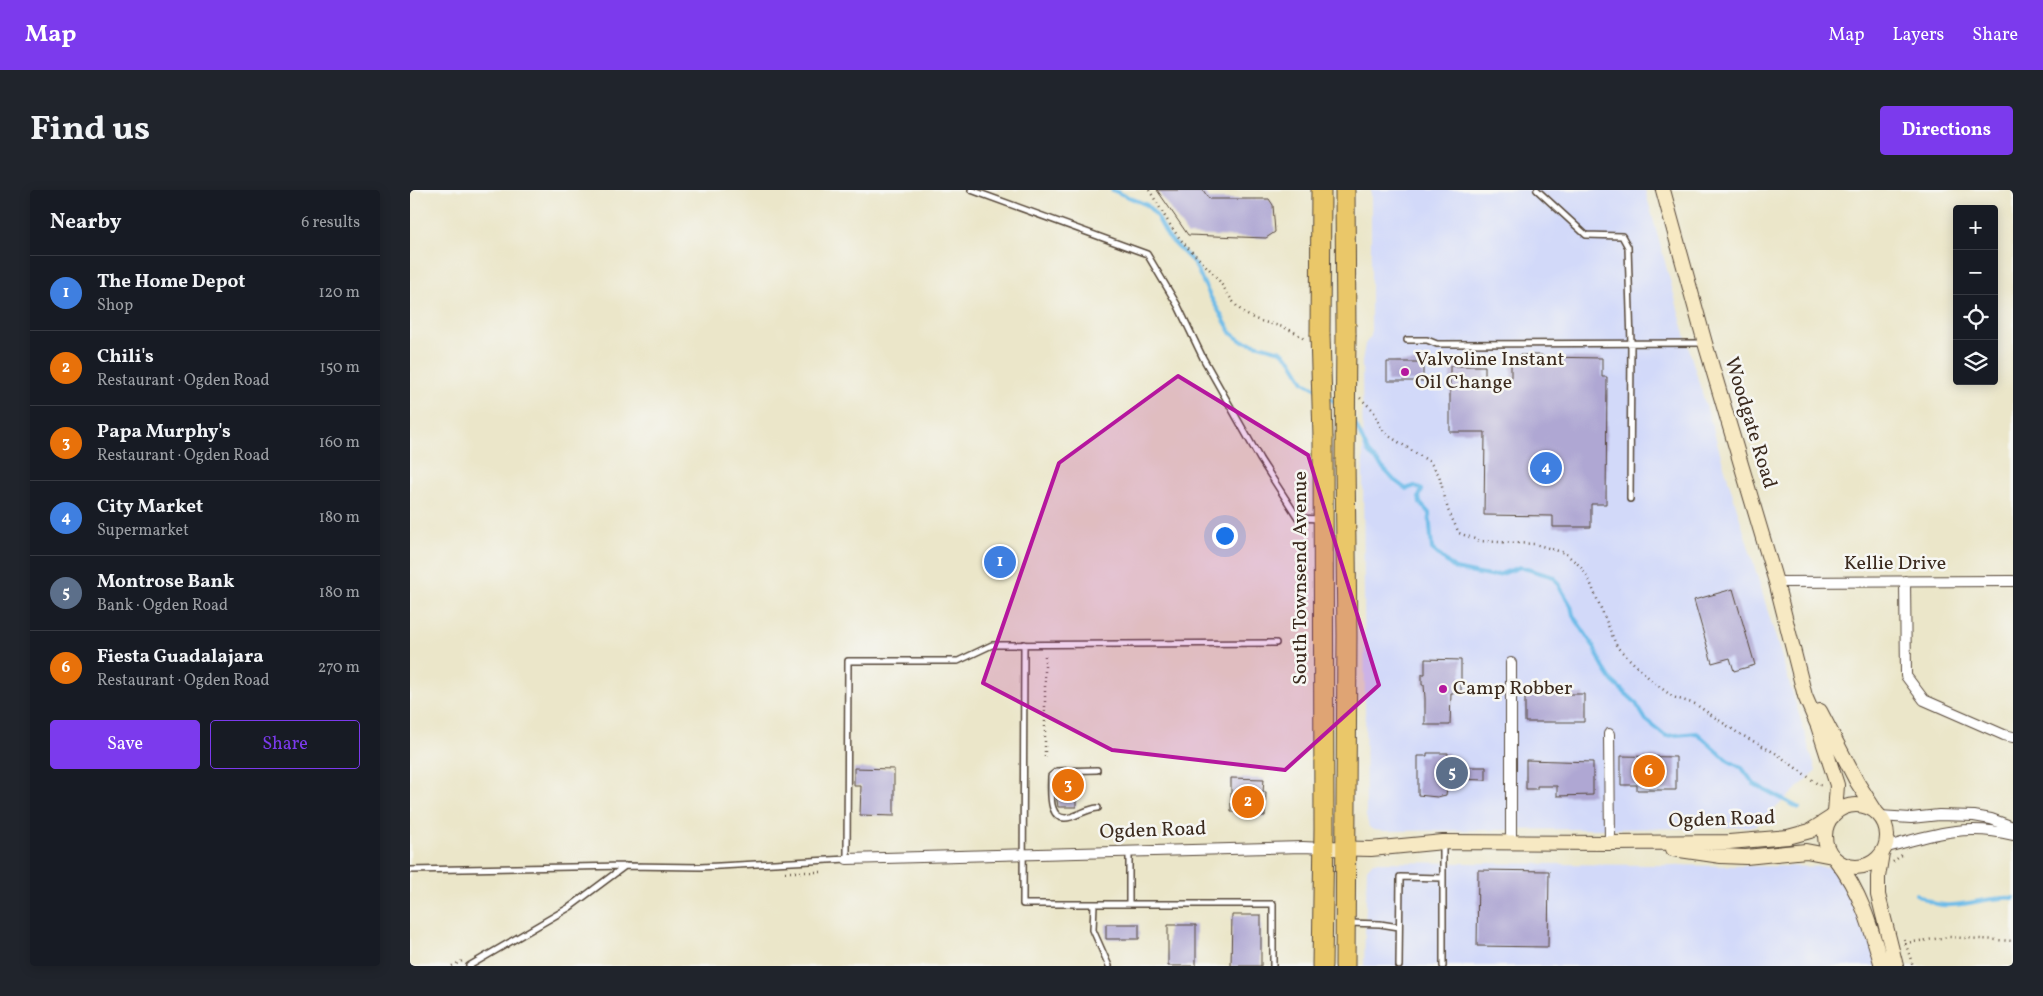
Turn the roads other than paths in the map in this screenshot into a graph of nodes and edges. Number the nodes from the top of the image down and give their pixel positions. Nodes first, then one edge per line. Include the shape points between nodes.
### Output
1 (971, 190) edge
2 (1321, 190) edge
3 (1345, 190) edge
4 (1537, 190) edge
5 (1662, 190) edge
6 (1407, 340) dead end
7 (1631, 343) junction
8 (1705, 343) junction
9 (1630, 499) dead end
10 (1323, 519) junction
11 (1905, 581) junction
12 (2013, 581) edge
13 (1776, 582) junction
14 (1276, 643) dead end
15 (1024, 644) junction
16 (1511, 663) dead end
17 (1798, 668) junction
18 (1609, 734) dead end
19 (2013, 737) edge
20 (1097, 770) dead end
21 (1098, 808) dead end
22 (1878, 814) junction
23 (1834, 815) junction
24 (2013, 827) edge
25 (2013, 835) edge
26 (1443, 842) junction
27 (1511, 843) junction
28 (1610, 843) junction
29 (1324, 848) junction
30 (1346, 848) junction
31 (1129, 852) junction
32 (1886, 854) junction
33 (1023, 855) junction
34 (1834, 858) junction
35 (847, 859) junction
36 (626, 866) junction
37 (410, 870) edge
38 (1443, 878) junction
39 (1094, 904) junction
40 (1129, 904) junction
41 (1346, 923) junction
42 (1399, 927) junction
43 (469, 966) edge
44 (1109, 966) edge
45 (1273, 966) edge
46 (1322, 966) edge
47 (1344, 966) edge
48 (1399, 966) edge
49 (1443, 966) edge
50 (1882, 966) edge
51 (1896, 966) edge

1 - 10 lane via 1146,254 1178,306 1203,358 1260,459 1298,518
2 - 10 highway, South Townsend Avenue, bridge via 1314,338 1323,438
3 - 30 highway, bridge
4 - 7 lane via 1586,235 1622,236 1628,247
5 - 8 street, Woodgate Road
6 - 7 lane via 1427,340 1438,344
7 - 8 lane
7 - 9 lane
8 - 13 street, Woodgate Road
10 - 29 highway, South Townsend Avenue
11 - 12 street, Kellie Drive
11 - 13 street, Kellie Drive
11 - 19 street via 1906,676 1924,700
13 - 17 street, Woodgate Road
14 - 15 lane
15 - 33 lane
15 - 35 lane via 992,645 958,660 848,660
16 - 27 street
17 - 22 street, Woodgate Road via 1857,782
17 - 23 street, Woodgate Road via 1837,785
18 - 28 street
20 - 21 lane via 1057,770 1051,776 1051,807 1055,814 1069,818
22 - 23 street via 1868,808 1851,806
22 - 24 street via 1911,818 1974,816
22 - 32 street via 1886,832
23 - 28 street, Ogden Road via 1810,831 1788,837 1729,842
23 - 34 street via 1825,832 1827,849
25 - 32 street via 1973,829 1946,832
26 - 27 street, Ogden Road
26 - 30 street, Ogden Road via 1371,849
26 - 38 lane
27 - 28 street, Ogden Road
28 - 34 street, Ogden Road via 1721,856 1806,851
29 - 30 street, Ogden Road
29 - 31 street, Ogden Road
29 - 46 highway, South Townsend Avenue
30 - 41 highway
31 - 33 street, Ogden Road
31 - 40 lane
32 - 34 street via 1866,866 1855,867
32 - 51 street via 1878,877 1878,895
33 - 35 street, Ogden Road
33 - 39 lane via 1023,904
34 - 50 street via 1852,882 1864,908
35 - 36 lane via 701,867
36 - 37 lane
36 - 43 lane via 570,907
38 - 42 lane via 1400,877
38 - 49 lane
39 - 40 lane
39 - 44 lane via 1093,930
40 - 45 lane via 1273,904
41 - 42 lane
41 - 47 highway
42 - 48 lane

